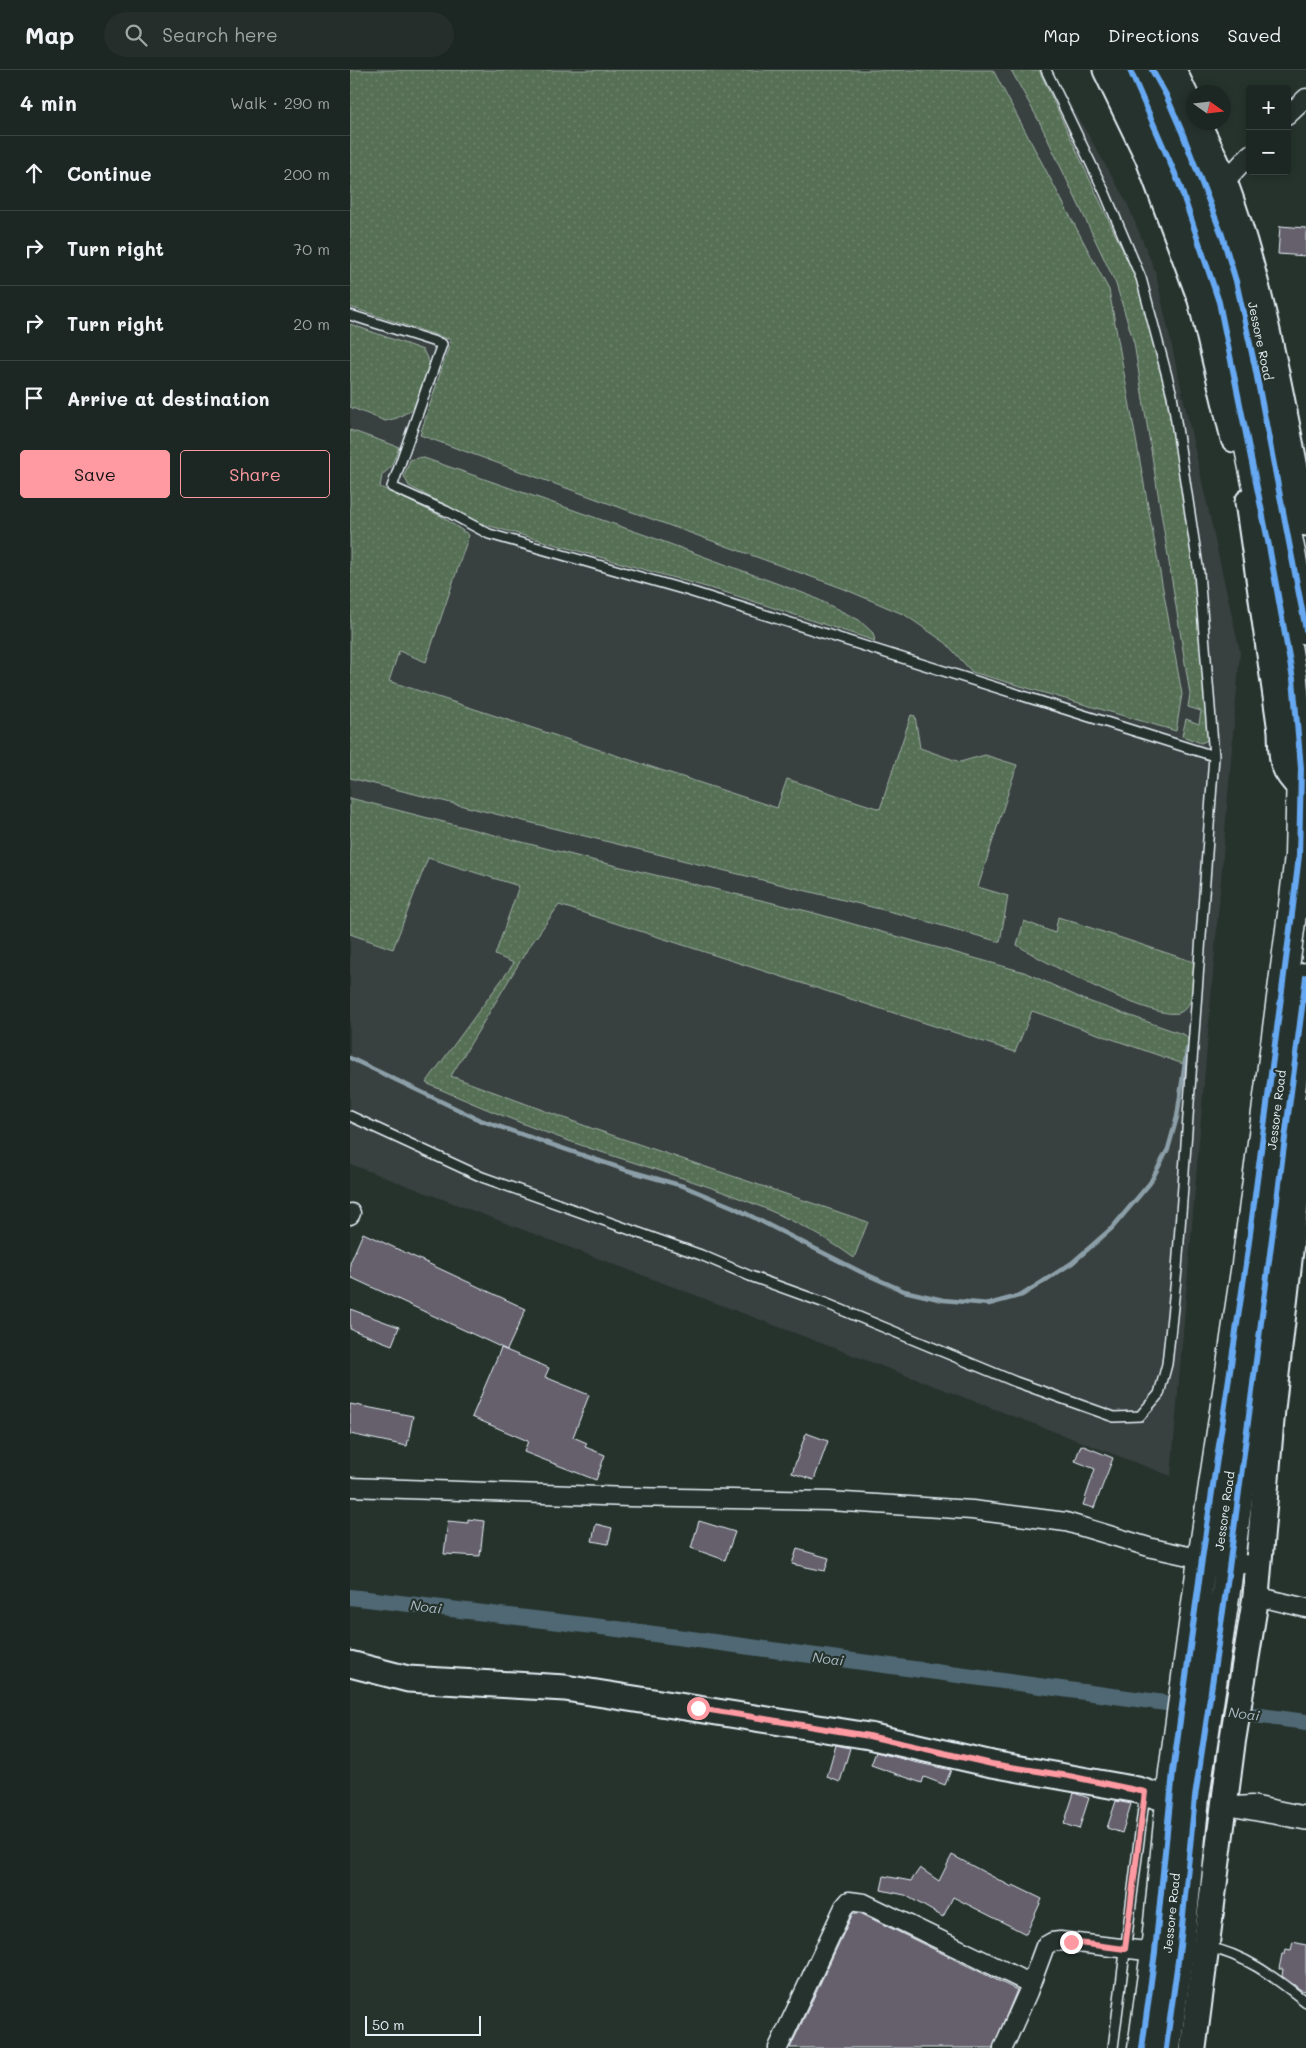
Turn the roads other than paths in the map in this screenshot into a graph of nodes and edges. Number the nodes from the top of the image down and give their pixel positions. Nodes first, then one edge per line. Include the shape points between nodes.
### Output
1 (1046, 70) edge
2 (1106, 70) edge
3 (1130, 70) edge
4 (1152, 70) edge
5 (1173, 70) edge
6 (1186, 97) edge
7 (1306, 98) edge
8 (1291, 112) edge
9 (1201, 130) edge
10 (1246, 158) edge
11 (1224, 180) junction
12 (1208, 202) junction
13 (350, 315) edge
14 (1302, 481) edge
15 (1306, 523) edge
16 (1306, 630) edge
17 (1214, 756) junction
18 (1301, 788) junction
19 (1306, 977) edge
20 (1301, 1046) edge
21 (1306, 1111) edge
22 (350, 1116) edge
23 (1304, 1141) edge
24 (1277, 1271) edge
25 (350, 1487) edge
26 (1202, 1559) junction
27 (1230, 1561) junction
28 (1259, 1566) junction
29 (1256, 1596) junction
30 (1306, 1608) edge
31 (350, 1664) edge
32 (1200, 1671) junction
33 (1176, 1803) junction
34 (1223, 1814) junction
35 (1306, 1816) edge
36 (1306, 1825) edge
37 (1206, 1947) junction
38 (1125, 1949) junction
39 (1155, 1952) junction
40 (1030, 1984) junction
41 (1306, 2002) edge
42 (778, 2048) edge
43 (1003, 2048) edge
44 (1113, 2048) edge
45 (1142, 2048) edge
46 (1166, 2048) edge
47 (1193, 2048) edge

1 - 17 lane via 1105,193 1141,278 1172,395 1199,573
2 - 18 street via 1148,157 1201,300 1246,488 1282,731 1282,760 1288,776
3 - 18 highway via 1179,183 1219,302 1293,679
4 - 12 highway, Jessore Road via 1176,117
5 - 6 street
7 - 8 street
9 - 11 street
10 - 11 street
11 - 12 street
11 - 14 street
12 - 16 highway, Jessore Road via 1236,281
13 - 17 lane via 442,344 392,487 489,534 696,593
14 - 15 street
17 - 22 lane via 1177,1270 1167,1364 1159,1394 1140,1416 1114,1417 1016,1382 825,1303 482,1177
18 - 24 highway
19 - 20 highway, Jessore Road
20 - 24 highway, Jessore Road
21 - 23 street
23 - 24 street
24 - 26 highway
24 - 27 highway, Jessore Road
24 - 28 street via 1272,1410
25 - 26 street via 829,1500 972,1510 1066,1522 1152,1548
26 - 27 street
26 - 32 highway
27 - 28 street
27 - 32 highway, Jessore Road
28 - 29 street
29 - 30 street
29 - 34 street
31 - 33 street via 408,1678 565,1688 869,1736 992,1764 1069,1776
32 - 33 highway, Jessore Road
32 - 33 highway via 1173,1772
33 - 34 street
33 - 38 lane
33 - 39 highway
33 - 46 highway, Jessore Road via 1180,1946
34 - 35 street via 1234,1806 1252,1805
34 - 36 lane
34 - 37 street
37 - 41 lane via 1250,1961
37 - 47 street
38 - 39 street
38 - 40 street via 1052,1942 1045,1946
38 - 44 lane
39 - 45 highway
40 - 42 street via 864,1903 849,1901
40 - 43 street

